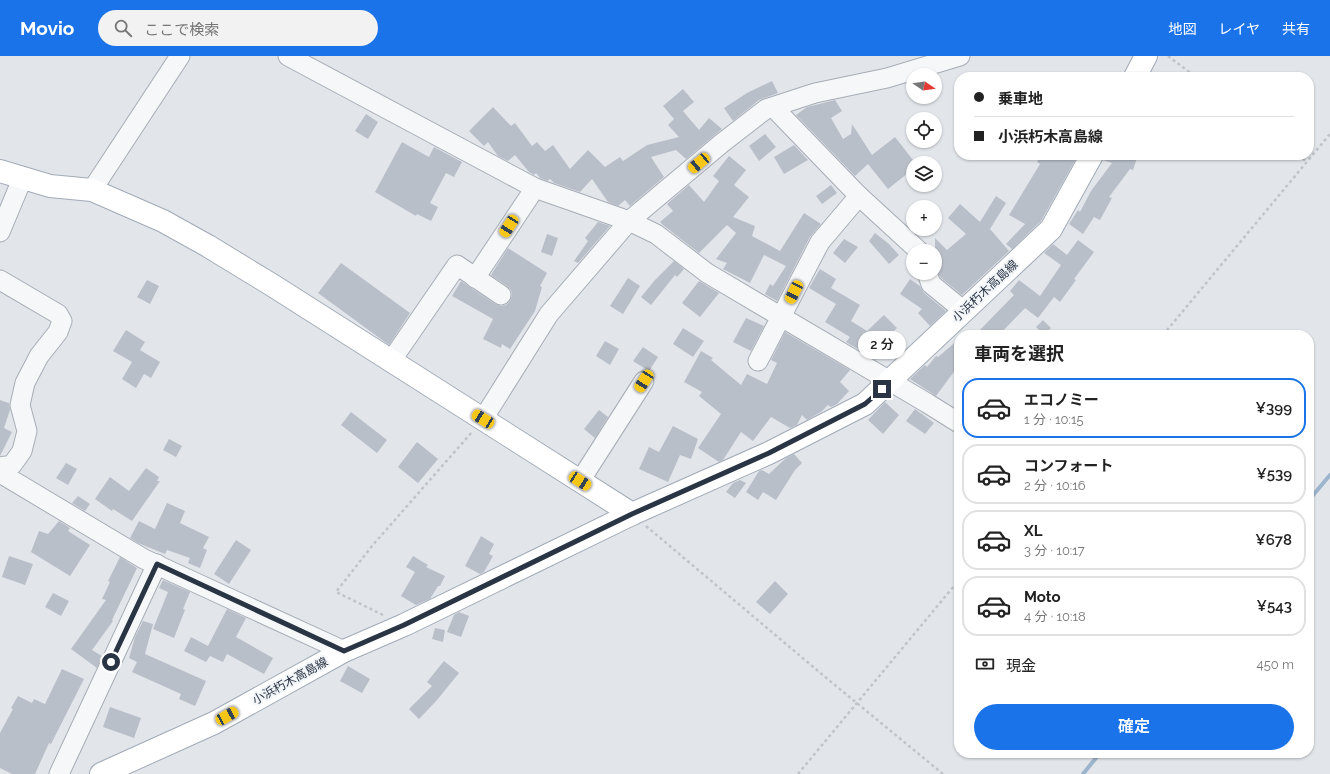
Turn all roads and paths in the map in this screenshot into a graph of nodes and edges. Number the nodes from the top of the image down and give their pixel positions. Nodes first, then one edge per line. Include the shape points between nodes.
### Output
1 (180, 56) edge
2 (288, 56) edge
3 (960, 56) edge
4 (1146, 56) edge
5 (1168, 56) edge
6 (1138, 72) edge
7 (1189, 72) edge
8 (773, 107) junction
9 (1330, 134) edge
10 (1314, 153) edge
11 (1089, 160) edge
12 (1304, 160) edge
13 (1307, 162) joint
14 (0, 171) edge
15 (23, 178) junction
16 (534, 188) junction
17 (92, 190) junction
18 (859, 196) junction
19 (628, 222) junction
20 (0, 232) edge
21 (911, 244) edge
22 (475, 278) junction
23 (0, 280) edge
24 (930, 280) edge
25 (501, 295) dead end
26 (964, 311) junction
27 (781, 316) junction
28 (1167, 330) edge
29 (391, 361) junction
30 (758, 361) dead end
31 (644, 381) dead end
32 (890, 381) junction
33 (483, 419) junction
34 (954, 420) edge
35 (0, 467) edge
36 (0, 474) edge
37 (580, 481) junction
38 (632, 514) junction
39 (157, 564) junction
40 (954, 586) edge
41 (404, 625) junction
42 (344, 651) junction
43 (857, 703) junction
44 (60, 774) edge
45 (101, 774) edge
46 (798, 774) edge
47 (943, 774) edge

1 - 17 street
2 - 16 street
3 - 8 street via 886,78 815,93
4 - 6 main road
5 - 7 path
8 - 18 street
8 - 19 street via 766,109 722,143
9 - 10 path
11 - 26 main road, 小浜朽木高島線 via 1051,229
12 - 13 path
13 - 28 path
14 - 15 main road
15 - 17 main road via 50,186
15 - 20 street
16 - 19 street
16 - 22 street
17 - 29 main road via 163,221 208,246
18 - 21 street
18 - 27 street via 820,242
19 - 27 street via 656,234 707,273
19 - 33 street via 549,314
22 - 25 street
22 - 29 street via 457,265
23 - 35 street via 58,314 62,321 58,332 39,356 25,383 20,405 27,430 22,450 12,465
24 - 26 street via 931,284
26 - 32 main road, 小浜朽木高島線
27 - 30 street
27 - 32 street
29 - 33 main road
31 - 37 street
32 - 34 street
32 - 38 main road, 小浜朽木高島線 via 865,404 769,453
33 - 37 main road
33 - 41 path via 372,546 336,592
36 - 39 street via 144,559
37 - 38 main road
38 - 41 main road, 小浜朽木高島線
38 - 43 path
39 - 42 street
39 - 44 street
40 - 43 path
41 - 42 main road, 小浜朽木高島線
42 - 45 main road, 小浜朽木高島線 via 214,723
43 - 46 path
43 - 47 path

